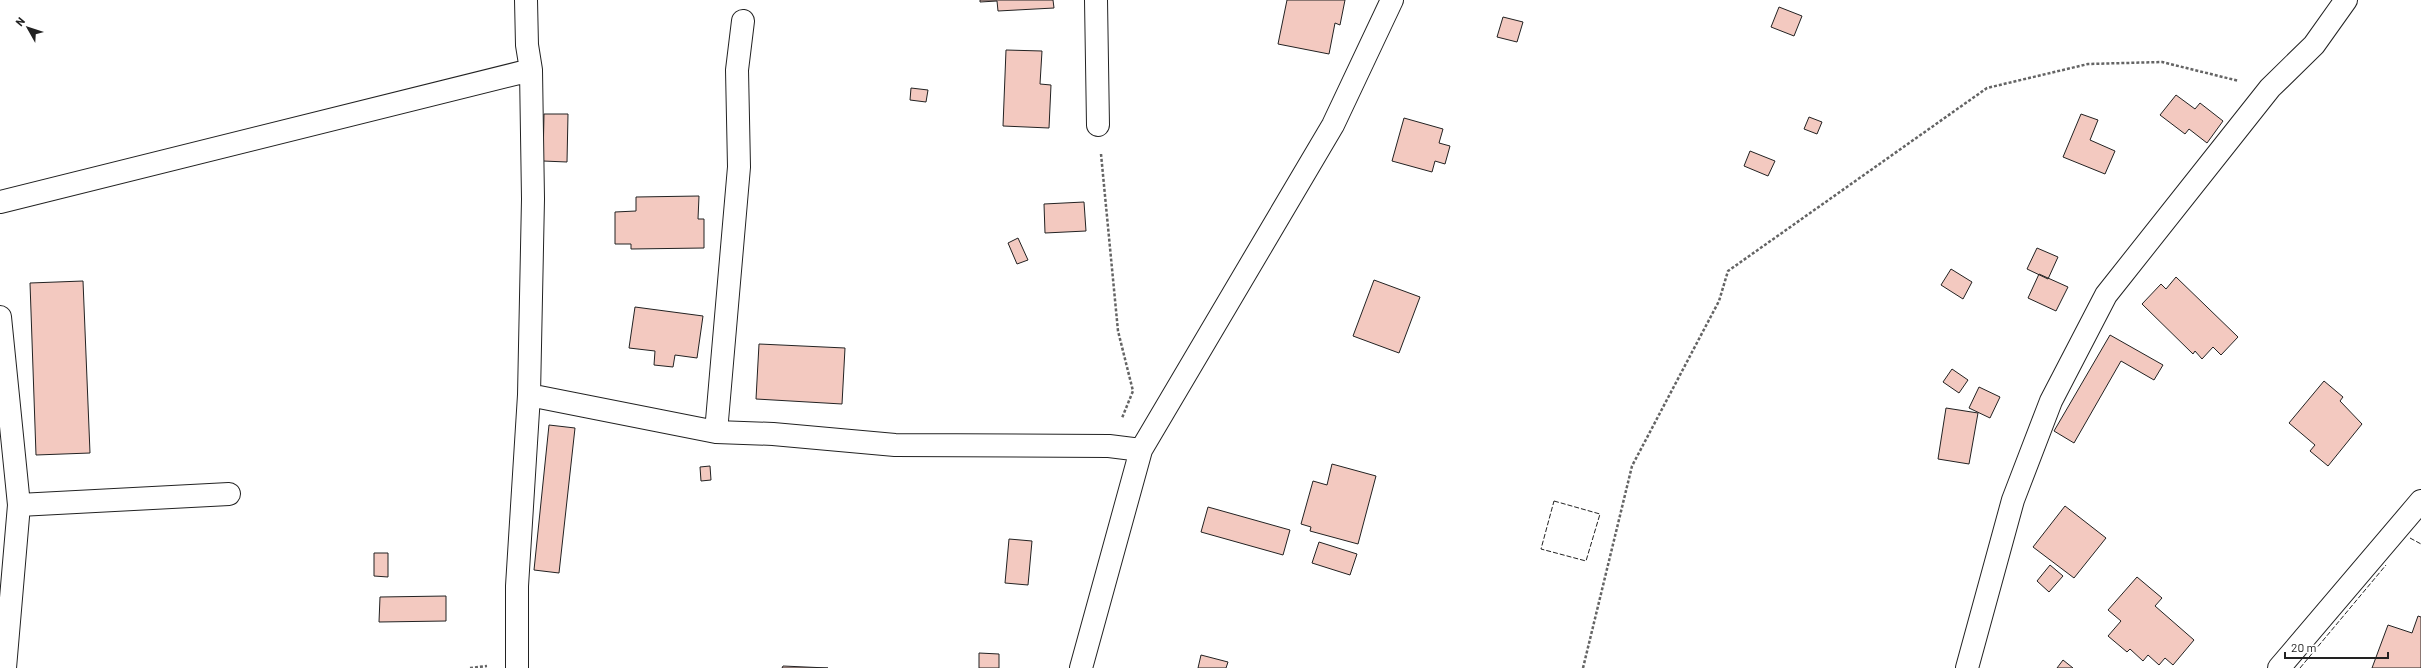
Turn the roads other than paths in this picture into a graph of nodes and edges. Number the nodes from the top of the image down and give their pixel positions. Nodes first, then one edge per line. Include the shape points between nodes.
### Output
1 (526, 0) edge
2 (1096, 0) edge
3 (1392, 0) edge
4 (2346, 0) edge
5 (743, 21) dead end
6 (532, 70) junction
7 (1098, 125) road end
8 (0, 202) edge
9 (0, 317) edge
10 (529, 395) junction
11 (716, 432) junction
12 (1141, 450) junction
13 (229, 494) dead end
14 (2421, 501) edge
15 (19, 505) junction
16 (5, 668) edge
17 (517, 668) edge
18 (1081, 668) edge
19 (1967, 668) edge
20 (2279, 668) edge

1 - 6 street via 527,45
2 - 7 street
3 - 12 street via 1333,125
4 - 19 street via 2314,45 2270,88 2106,295 2055,394 2013,500
5 - 11 street via 737,70 738,182
6 - 8 street
6 - 10 street via 533,199
9 - 15 street
10 - 11 street
10 - 17 street via 517,586
11 - 12 street via 773,434 895,445 1109,446
12 - 18 street
13 - 15 street
14 - 20 street
15 - 16 street

